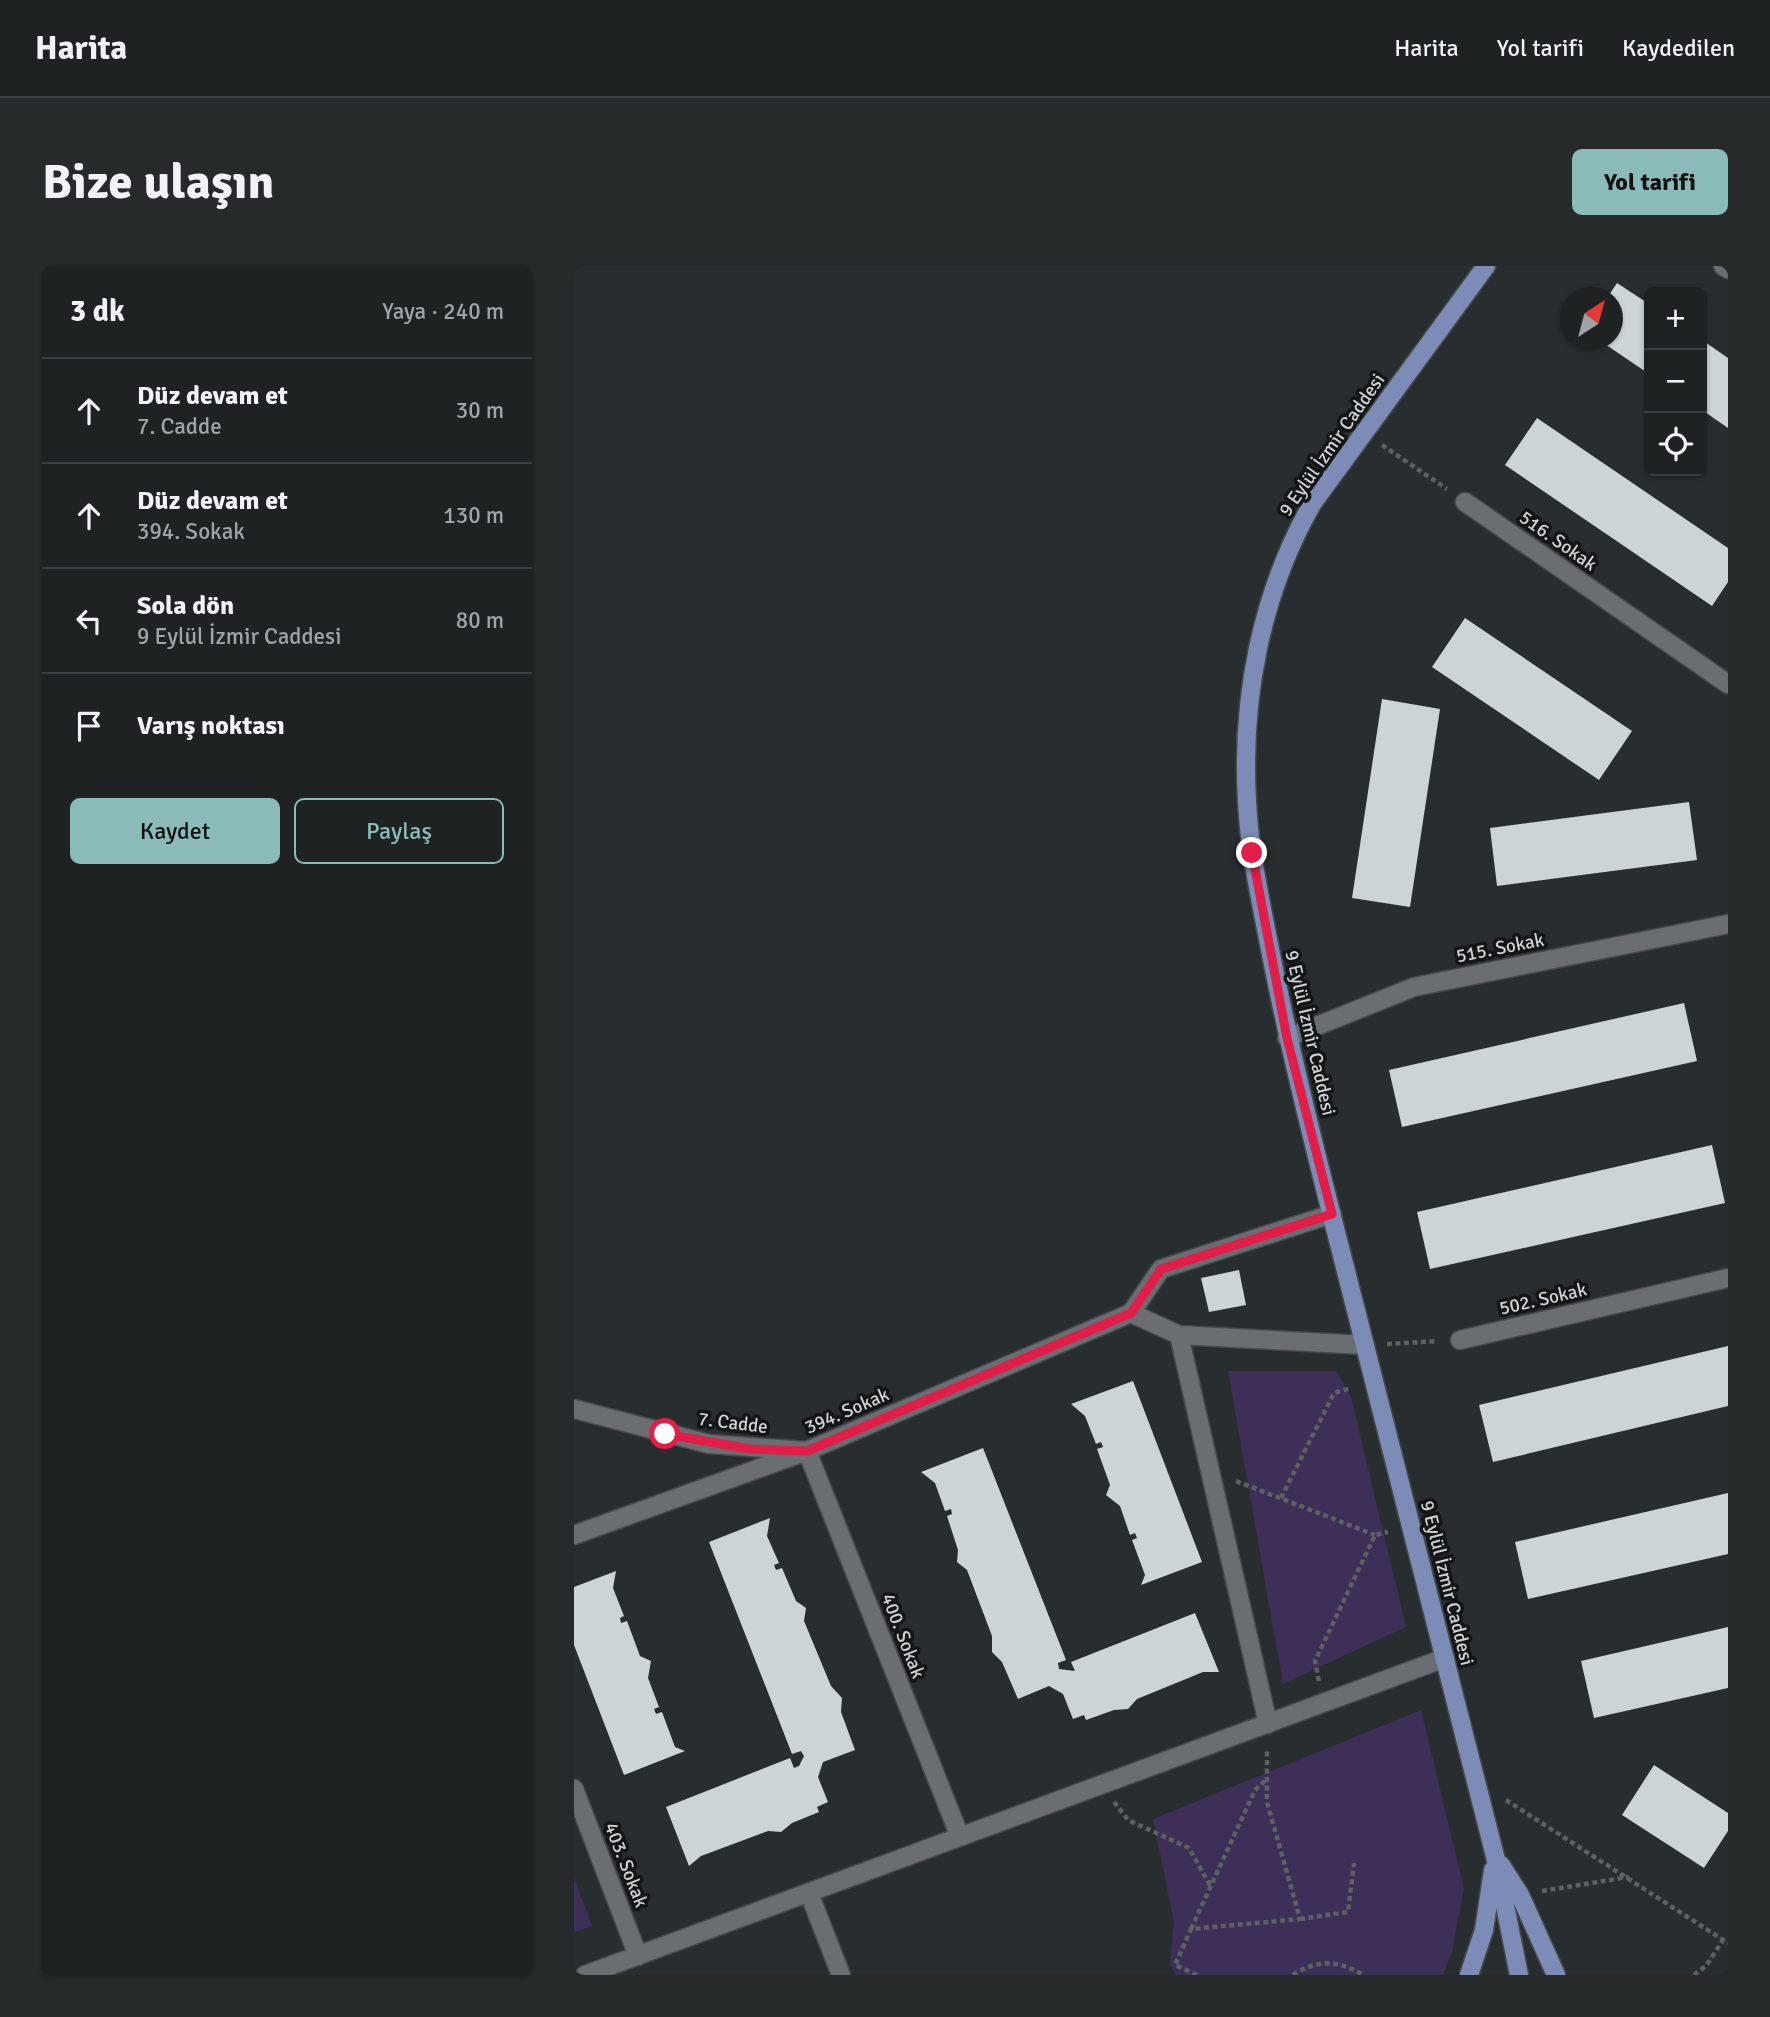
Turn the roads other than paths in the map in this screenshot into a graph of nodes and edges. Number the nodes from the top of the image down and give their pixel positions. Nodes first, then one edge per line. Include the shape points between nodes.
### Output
1 (1486, 266) edge
2 (1723, 266) edge
3 (1728, 269) edge
4 (1465, 502) road end
5 (1728, 684) edge
6 (1728, 924) edge
7 (1287, 1038) junction
8 (1332, 1214) junction
9 (1728, 1278) edge
10 (1131, 1313) junction
11 (1179, 1335) junction
12 (1460, 1340) road end
13 (1365, 1345) junction
14 (574, 1409) edge
15 (807, 1451) junction
16 (574, 1535) edge
17 (1445, 1658) junction
18 (1268, 1724) junction
19 (574, 1789) edge
20 (960, 1837) junction
21 (1495, 1856) junction
22 (809, 1893) junction
23 (638, 1955) junction
24 (585, 1975) edge
25 (841, 1975) edge
26 (1469, 1975) edge
27 (1519, 1975) edge
28 (1556, 1975) edge

1 - 7 main road, 9 Eylül İzmir Caddesi via 1312,504 1292,540 1264,620 1249,709 1247,799 1252,853
2 - 3 street
4 - 5 street, 516. Sokak
6 - 7 street, 515. Sokak via 1414,987
7 - 8 main road, 9 Eylül İzmir Caddesi
8 - 10 street via 1161,1269
8 - 13 main road, 9 Eylül İzmir Caddesi
9 - 12 street, 502. Sokak
10 - 11 street
10 - 15 street, 394. Sokak
11 - 13 street
11 - 18 street
13 - 17 main road, 9 Eylül İzmir Caddesi
14 - 15 street, 7. Cadde via 709,1444
15 - 16 street, 394. Sokak
15 - 20 street, 400. Sokak
17 - 18 street
17 - 21 main road, 9 Eylül İzmir Caddesi
18 - 20 street
19 - 23 street, 403. Sokak
20 - 22 street
21 - 26 main road, 9 Eylül İzmir Caddesi via 1484,1930
21 - 27 main road, 9 Eylül İzmir Caddesi
21 - 28 main road, 9 Eylül İzmir Caddesi via 1520,1895
22 - 23 street
22 - 25 street
23 - 24 street

